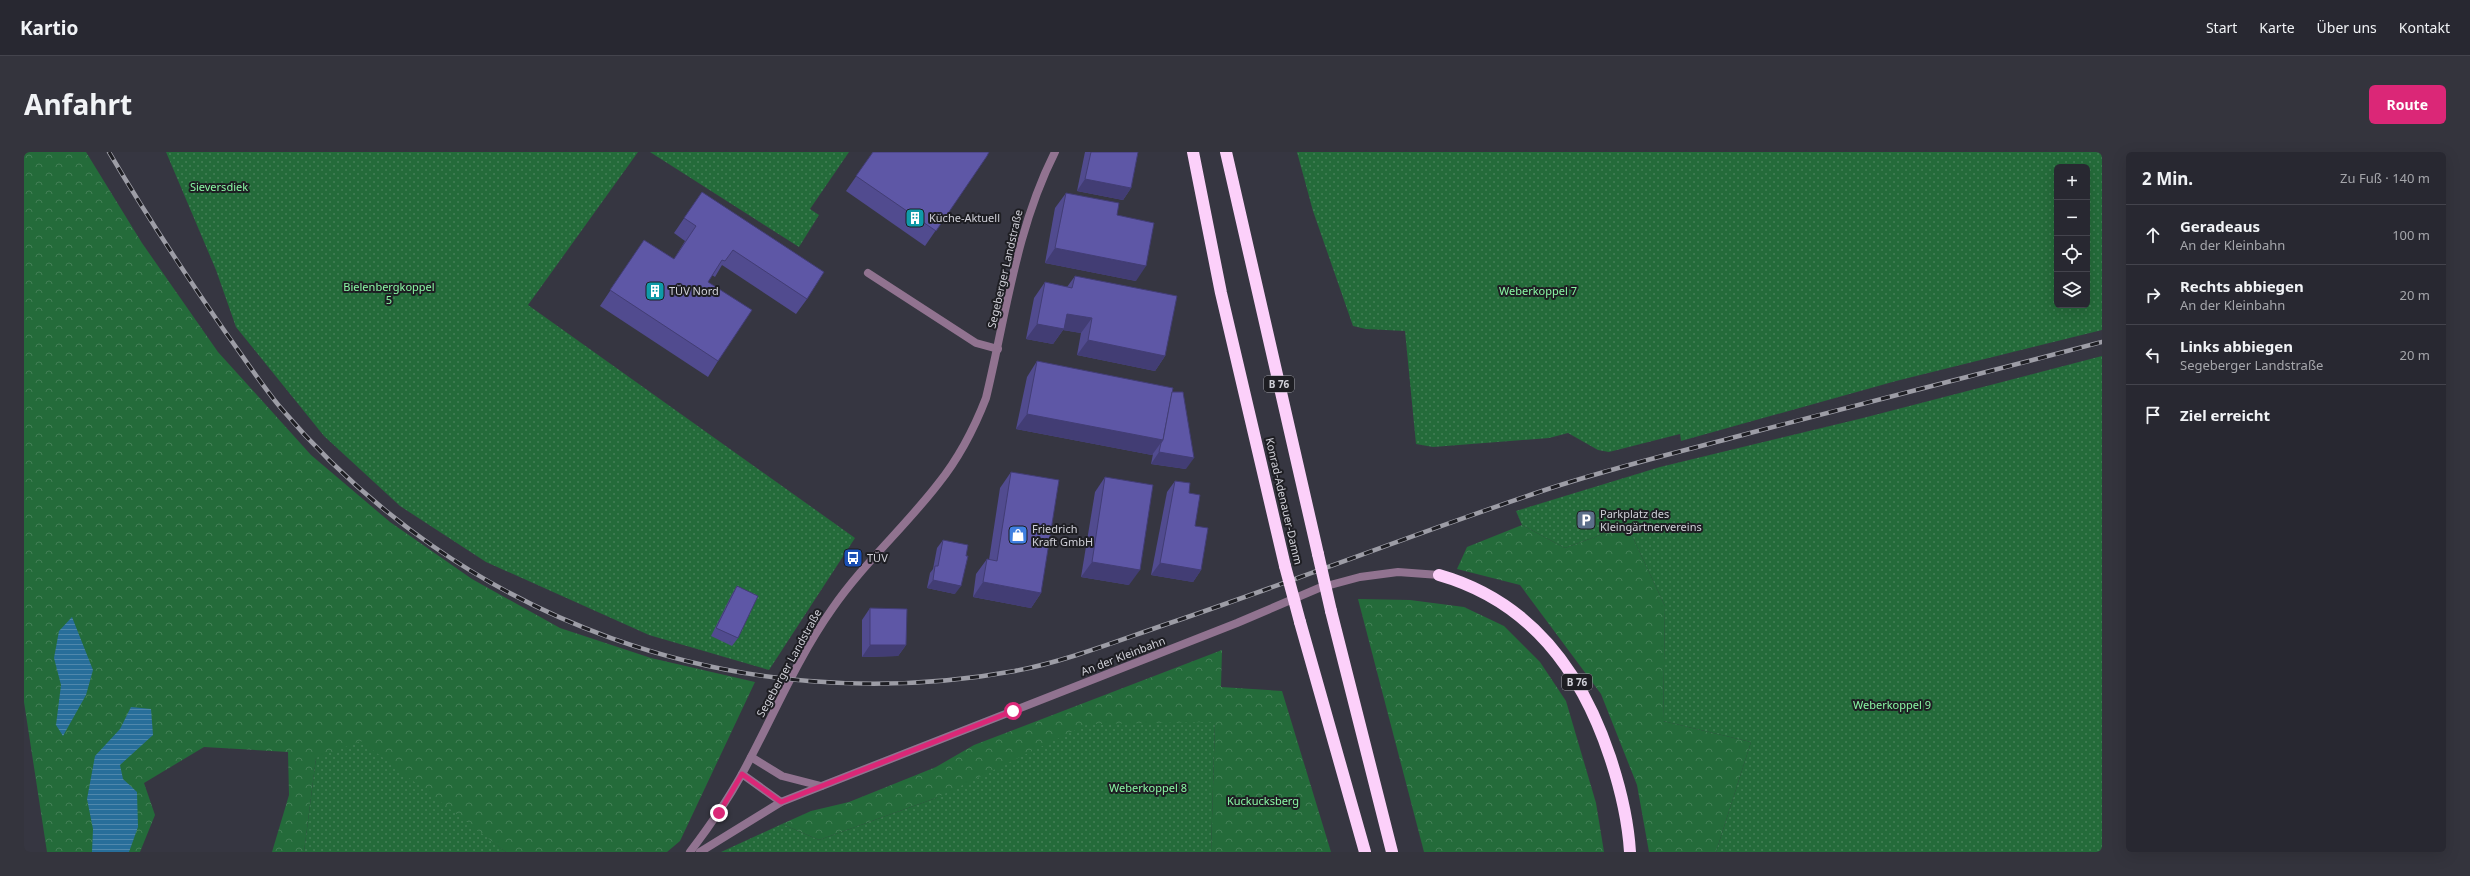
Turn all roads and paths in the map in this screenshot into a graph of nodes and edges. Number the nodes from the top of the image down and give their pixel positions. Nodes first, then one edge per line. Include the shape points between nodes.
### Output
1 (1054, 152) edge
2 (1186, 152) edge
3 (1226, 152) edge
4 (1194, 157) edge
5 (868, 273) dead end
6 (998, 349) junction
7 (1439, 575) joint
8 (751, 757) junction
9 (742, 774) junction
10 (820, 786) junction
11 (781, 802) junction
12 (690, 852) edge
13 (700, 852) edge
14 (1365, 852) edge
15 (1392, 852) edge
16 (1630, 852) edge

1 - 6 street, Segeberger Landstraße via 1026,219
2 - 4 highway
3 - 15 highway, Konrad-Adenauer-Damm / B 76, bridge via 1331,611
4 - 14 highway, Konrad-Adenauer-Damm, bridge via 1221,294 1285,566
5 - 6 street via 976,343
6 - 8 street, Segeberger Landstraße via 986,398 962,449 937,485 860,571 831,609 808,646
7 - 10 street, An der Kleinbahn via 1398,572 1360,577 1319,588 1230,626
7 - 16 highway, B 76 via 1472,586 1508,607 1547,641 1573,676 1595,715 1615,772 1624,808
8 - 9 street, Segeberger Landstraße
8 - 10 street via 782,776
9 - 11 street
9 - 12 street, Segeberger Landstraße via 719,813
10 - 11 street, An der Kleinbahn
11 - 13 street, An der Kleinbahn

